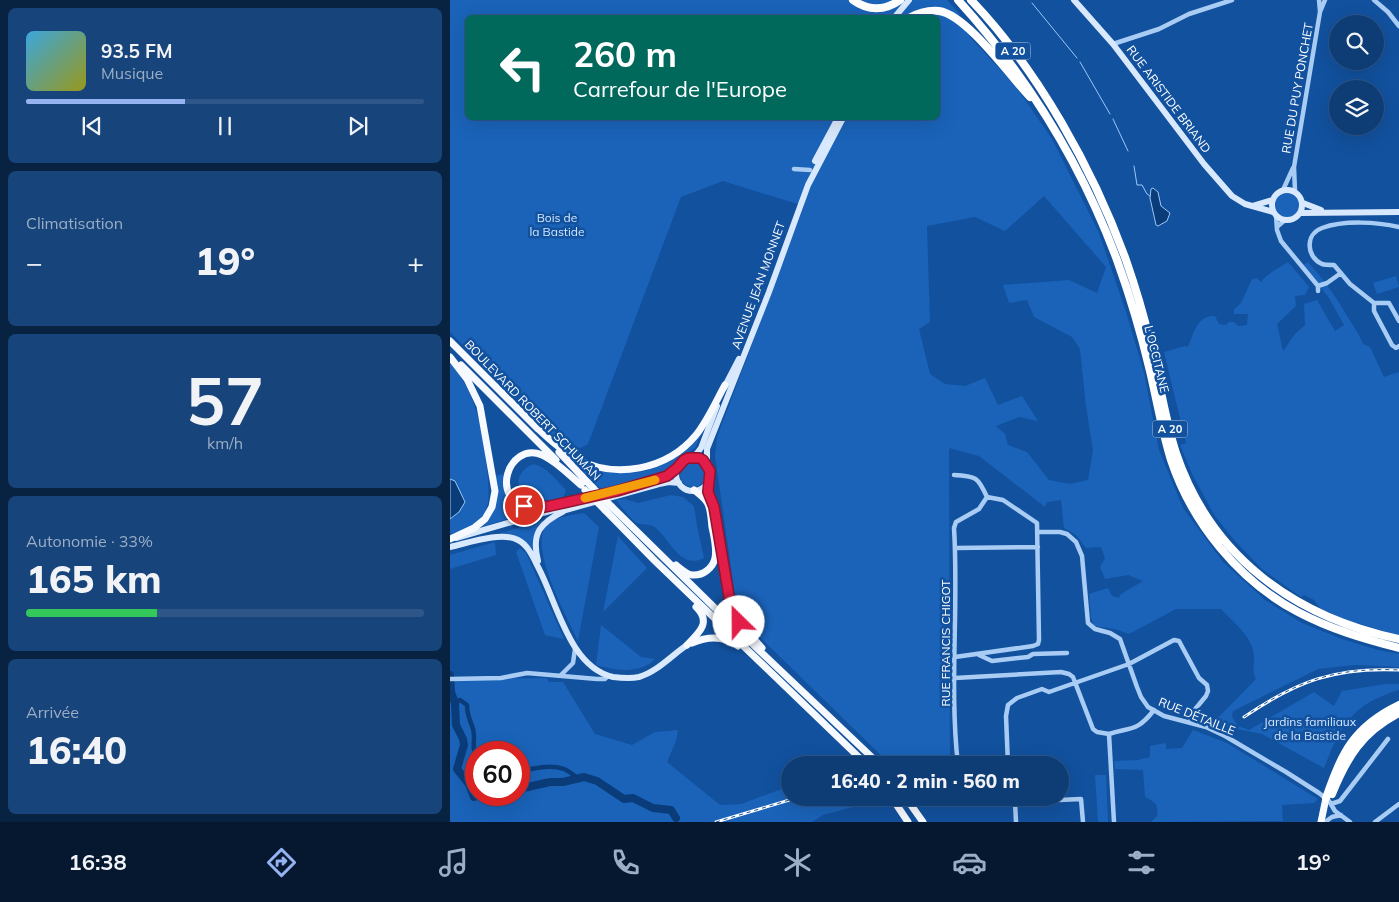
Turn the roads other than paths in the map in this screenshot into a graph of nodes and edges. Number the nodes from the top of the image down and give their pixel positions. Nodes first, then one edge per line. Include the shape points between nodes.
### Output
1 (853, 0) edge
2 (900, 0) edge
3 (908, 0) edge
4 (958, 0) edge
5 (970, 0) edge
6 (1074, 0) edge
7 (1232, 0) edge
8 (1319, 0) edge
9 (1325, 0) edge
10 (1374, 0) edge
11 (1320, 12) junction
12 (896, 15) edge
13 (914, 15) edge
14 (1399, 26) edge
15 (1113, 44) junction
16 (1045, 114) junction
17 (837, 120) edge
18 (842, 120) edge
19 (1294, 167) junction
20 (794, 169) dead end
21 (810, 170) junction
22 (1282, 190) junction
23 (1295, 191) junction
24 (1272, 200) junction
25 (1302, 203) junction
26 (1252, 206) junction
27 (1325, 211) junction
28 (1300, 212) junction
29 (1399, 212) edge
30 (1275, 214) junction
31 (1285, 220) junction
32 (1278, 226) junction
33 (1399, 227) edge
34 (1399, 232) edge
35 (1341, 273) junction
36 (1374, 303) junction
37 (1399, 321) edge
38 (450, 341) edge
39 (1399, 346) edge
40 (450, 356) edge
41 (725, 385) junction
42 (536, 427) junction
43 (694, 457) junction
44 (707, 464) junction
45 (677, 468) junction
46 (954, 475) dead end
47 (709, 479) junction
48 (679, 483) junction
49 (583, 487) junction
50 (694, 490) junction
51 (617, 491) junction
52 (987, 497) junction
53 (608, 508) junction
54 (565, 510) junction
55 (1038, 532) junction
56 (450, 540) edge
57 (450, 546) edge
58 (1038, 547) junction
59 (955, 548) junction
60 (654, 549) junction
61 (655, 561) junction
62 (541, 572) junction
63 (1399, 640) edge
64 (687, 645) junction
65 (1399, 648) edge
66 (575, 649) junction
67 (1067, 653) dead end
68 (978, 654) junction
69 (955, 657) junction
70 (1129, 664) junction
71 (764, 666) junction
72 (560, 676) junction
73 (608, 676) junction
74 (955, 678) junction
75 (450, 679) edge
76 (791, 680) junction
77 (1074, 683) junction
78 (1399, 705) edge
79 (1154, 710) junction
80 (1399, 713) edge
81 (1190, 723) junction
82 (1108, 734) junction
83 (1388, 739) dead end
84 (858, 756) edge
85 (871, 756) edge
86 (957, 756) edge
87 (1008, 756) edge
88 (1069, 800) edge
89 (1329, 801) junction
90 (1399, 804) edge
91 (897, 806) edge
92 (912, 806) edge
93 (1015, 806) edge
94 (1341, 815) junction
95 (908, 822) edge
96 (923, 822) edge
97 (1016, 822) edge
98 (1083, 822) edge
99 (1114, 822) edge
100 (1323, 822) edge
101 (1350, 822) edge
102 (1375, 822) edge

1 - 2 highway via 877,9
3 - 12 main road
4 - 16 highway, L'OCCITANE / A 20 via 1008,60
5 - 63 highway, L'OCCITANE / A 20 via 1043,94 1086,168 1126,260 1141,307 1176,452 1191,490 1212,524 1249,567 1288,597 1346,624
6 - 15 main road, RUE ARISTIDE BRIAND
7 - 15 street
8 - 11 street
9 - 11 street
10 - 14 street
11 - 19 street, RUE DU PUY PONCHET
13 - 16 highway via 939,11 966,26
15 - 26 main road, RUE ARISTIDE BRIAND via 1226,189 1239,202
16 - 65 highway, L'OCCITANE / A 20 via 1078,172 1116,258 1138,324 1172,461 1200,519 1239,568 1283,603 1341,632
17 - 21 main road, AVENUE JEAN MONNET
18 - 44 main road, AVENUE JEAN MONNET via 800,203 707,449
19 - 22 street, RUE DU PUY PONCHET
19 - 23 street, RUE DU PUY PONCHET
20 - 21 street
21 - 41 main road, AVENUE JEAN MONNET via 743,350
22 - 23 main road
22 - 24 main road
23 - 25 main road
24 - 26 main road
24 - 30 main road
25 - 27 main road
25 - 28 main road
26 - 30 main road, RUE ARISTIDE BRIAND
27 - 28 main road
27 - 29 main road
28 - 31 main road via 1294,219
30 - 31 main road
30 - 32 street
31 - 32 street
32 - 35 street via 1278,235 1285,247 1318,289
33 - 34 street
33 - 35 street via 1358,223 1321,228 1314,233 1309,247 1314,257 1322,264 1334,265
35 - 36 street
36 - 37 street via 1390,303
36 - 39 street via 1374,311 1392,345
38 - 42 main road, BOULEVARD ROBERT SCHUMAN
40 - 49 main road, BOULEVARD ROBERT SCHUMAN
40 - 56 main road via 467,379 480,406 495,491 492,507 484,519
41 - 42 main road via 697,434 684,448 665,460 638,469 609,470 592,466 562,450
41 - 43 main road, AVENUE JEAN MONNET via 701,448
42 - 53 main road, BOULEVARD ROBERT SCHUMAN, bridge
43 - 44 main road
43 - 45 main road via 684,460
44 - 47 main road
45 - 48 main road
45 - 51 main road via 662,478
46 - 52 street via 973,476
47 - 50 main road via 703,487
47 - 76 main road via 708,492 714,507 730,602 739,622
48 - 50 main road
48 - 54 main road via 659,484
49 - 51 main road via 552,461 541,454 530,453 514,462 506,481 508,493 518,503 530,508
49 - 53 main road, BOULEVARD ROBERT SCHUMAN, bridge
50 - 60 main road via 707,502 710,510 716,550 712,565 706,572 691,575
51 - 56 main road
52 - 55 street via 1003,500 1038,523
52 - 59 street, RUE FRANCIS CHIGOT via 979,509 956,522
53 - 60 main road, BOULEVARD ROBERT SCHUMAN
53 - 61 main road, BOULEVARD ROBERT SCHUMAN
54 - 57 main road
54 - 62 main road via 545,521 539,529 534,547
55 - 58 street
55 - 70 street, RUE DÉTAILLE via 1060,532 1076,542 1082,556 1088,622 1095,629 1120,639
57 - 62 main road via 510,537 528,549
58 - 59 street
58 - 68 street via 1038,644
59 - 69 street, RUE FRANCIS CHIGOT
60 - 76 main road, BOULEVARD ROBERT SCHUMAN
61 - 64 main road via 702,614 704,625
61 - 71 main road, BOULEVARD ROBERT SCHUMAN
62 - 66 main road
64 - 71 main road via 702,638 723,638
64 - 73 main road via 639,677 623,679
66 - 72 street via 573,663
66 - 73 main road via 590,666
67 - 68 street via 1033,654 992,661
68 - 69 street
69 - 74 street, RUE FRANCIS CHIGOT
70 - 77 street
70 - 79 street, RUE DÉTAILLE via 1141,697
70 - 81 street via 1174,640 1180,641 1208,693 1192,712
71 - 84 main road, BOULEVARD ROBERT SCHUMAN
72 - 73 street via 597,679
72 - 75 street via 527,673 501,678
74 - 77 street via 1061,672 1069,674
74 - 86 street, RUE FRANCIS CHIGOT
76 - 85 main road, BOULEVARD ROBERT SCHUMAN
77 - 82 street via 1094,731
77 - 87 street via 1050,692 1042,689 1010,703 1006,716
78 - 89 highway via 1374,720 1350,744 1335,772
79 - 81 street, RUE DÉTAILLE
79 - 82 street via 1141,725
80 - 89 highway via 1356,747 1340,773
81 - 89 street, RUE DÉTAILLE via 1231,739
82 - 99 street
83 - 89 street via 1340,800
88 - 98 street via 1081,799
89 - 94 street, RUE DÉTAILLE
89 - 100 main road
90 - 102 street
91 - 95 main road
92 - 96 main road
93 - 97 street
94 - 100 street
94 - 101 street, RUE DÉTAILLE

